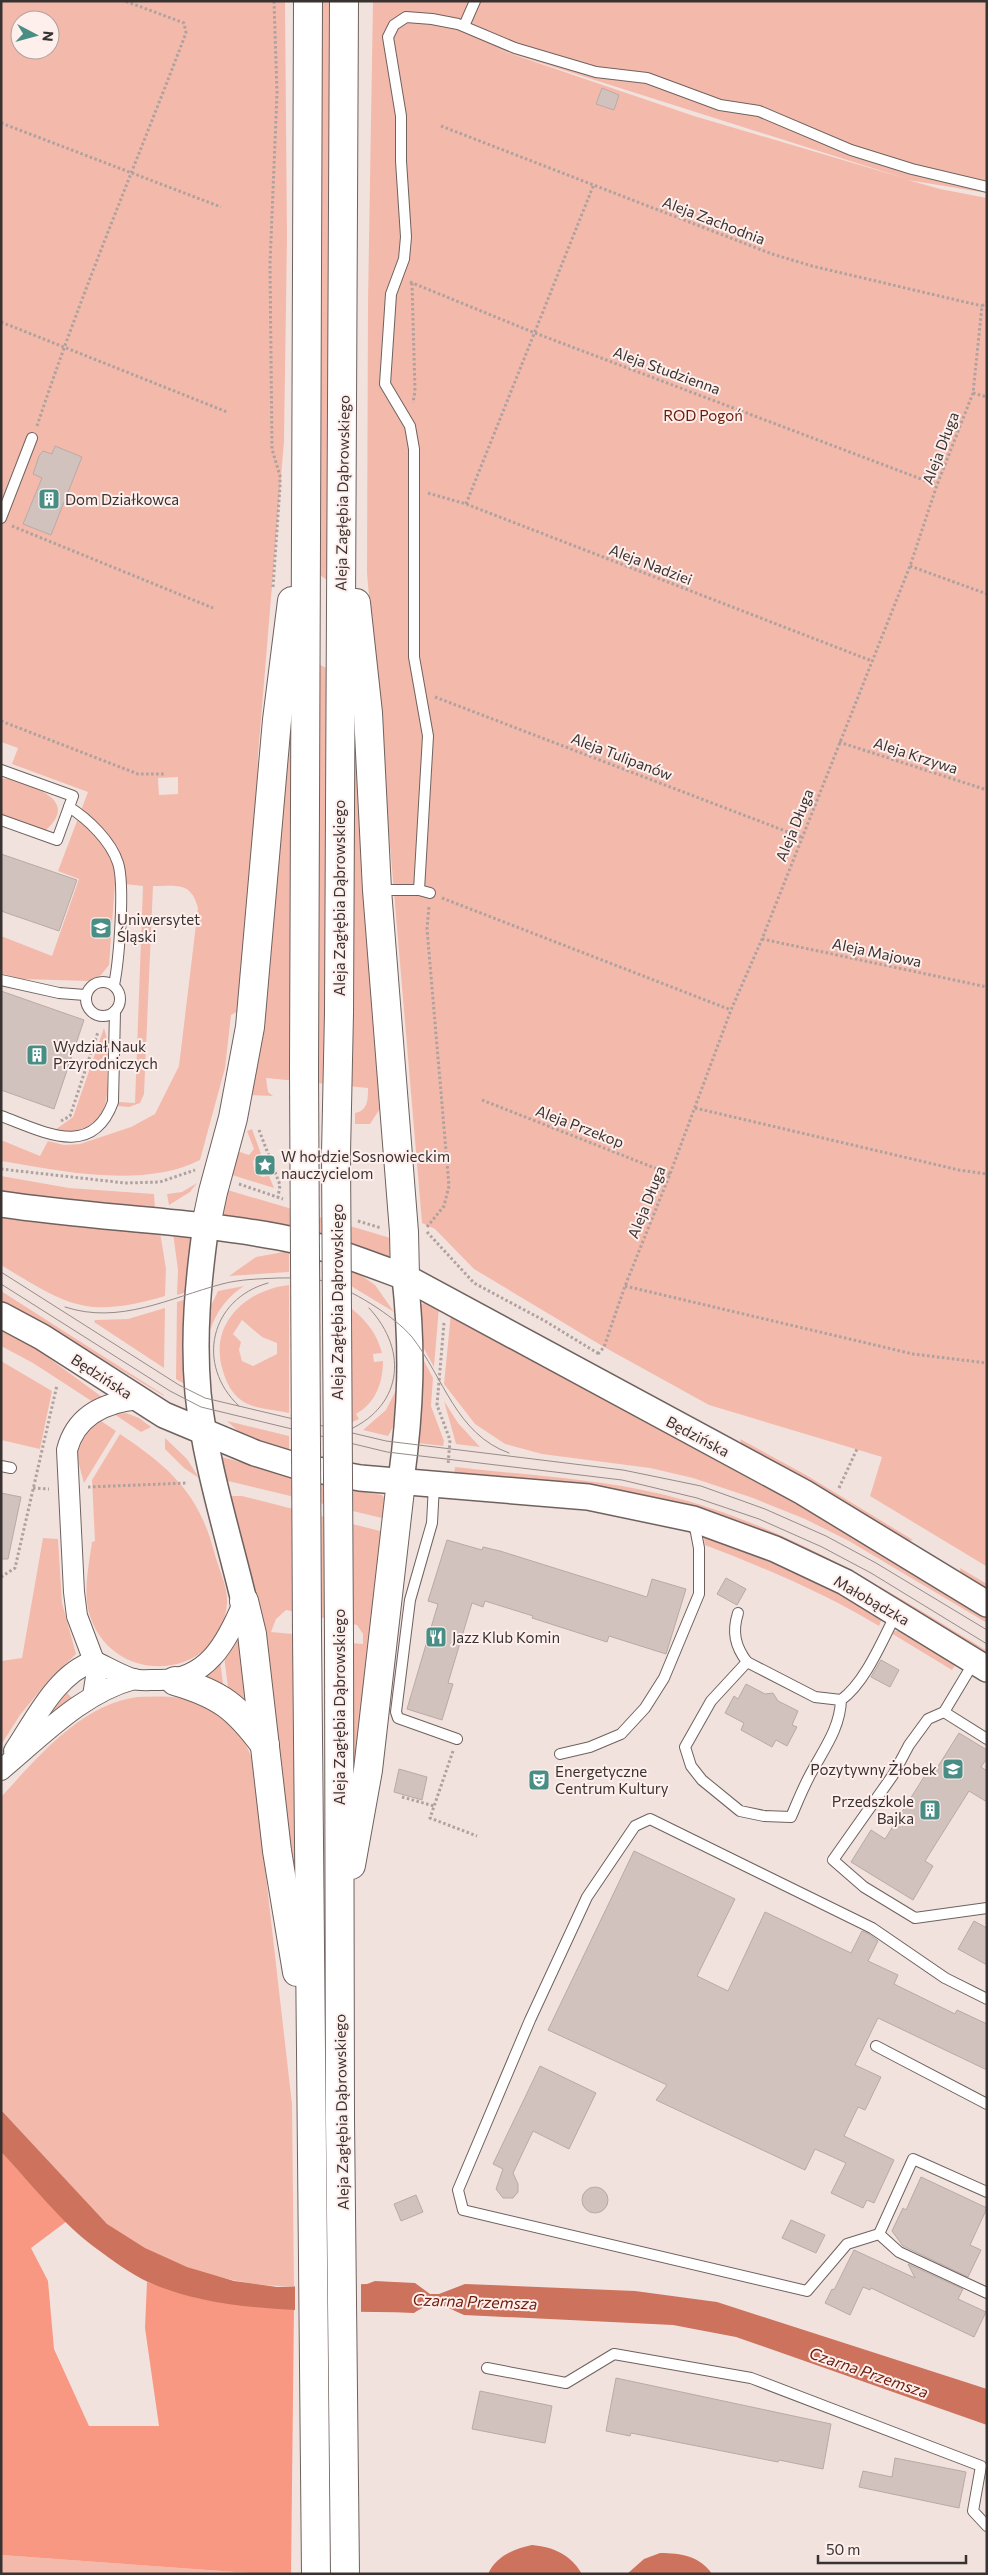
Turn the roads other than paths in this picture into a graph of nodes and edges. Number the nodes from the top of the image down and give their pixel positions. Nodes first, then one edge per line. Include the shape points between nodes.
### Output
1 (308, 1) edge
2 (344, 1) edge
3 (475, 1) edge
4 (464, 26) junction
5 (987, 187) edge
6 (32, 438) road end
7 (306, 485) junction
8 (342, 490) junction
9 (1, 518) edge
10 (1, 770) edge
11 (68, 806) junction
12 (1, 820) edge
13 (377, 890) junction
14 (419, 890) junction
15 (430, 893) road end
16 (1, 980) edge
17 (114, 985) junction
18 (86, 995) junction
19 (115, 1011) junction
20 (1, 1116) edge
21 (1, 1204) edge
22 (206, 1226) junction
23 (405, 1277) junction
24 (1, 1315) edge
25 (139, 1399) junction
26 (205, 1432) junction
27 (441, 1476) junction
28 (401, 1482) junction
29 (693, 1519) junction
30 (752, 1540) joint
31 (244, 1601) junction
32 (987, 1604) edge
33 (738, 1613) dead end
34 (896, 1614) junction
35 (94, 1661) junction
36 (746, 1662) junction
37 (980, 1666) edge
38 (134, 1679) junction
39 (175, 1681) junction
40 (92, 1696) junction
41 (841, 1700) junction
42 (944, 1712) junction
43 (457, 1739) road end
44 (987, 1739) edge
45 (265, 1745) junction
46 (560, 1754) dead end
47 (1, 1769) edge
48 (987, 1908) edge
49 (339, 1925) junction
50 (987, 1999) edge
51 (876, 2046) dead end
52 (311, 2047) junction
53 (987, 2104) edge
54 (987, 2192) edge
55 (879, 2234) junction
56 (987, 2293) edge
57 (487, 2368) dead end
58 (987, 2526) edge
59 (316, 2574) edge
60 (345, 2574) edge

1 - 7 main road, Aleja Zagłębia Dąbrowskiego
2 - 8 main road, Aleja Zagłębia Dąbrowskiego
3 - 4 lane
4 - 5 lane via 515,48 596,72 647,78 720,105 759,111 851,150
4 - 14 lane via 432,18 406,17 394,25 388,37 401,116 406,237 404,259 391,294 385,384 410,426 414,449 414,657 428,736
6 - 9 lane
7 - 22 main road via 276,720 250,1027 233,1118
7 - 52 main road, Aleja Zagłębia Dąbrowskiego, bridge via 304,1072
8 - 13 main road via 368,713
8 - 49 main road, Aleja Zagłębia Dąbrowskiego, bridge via 336,1154
10 - 11 lane via 73,796
11 - 12 lane via 57,840
11 - 17 lane via 92,826 119,864 121,885
13 - 14 lane
13 - 23 main road
14 - 15 lane
16 - 18 lane
17 - 18 lane via 96,982 88,988
17 - 19 lane via 120,1002
18 - 19 lane via 89,1009 102,1016
19 - 20 lane via 113,1102 108,1115 98,1126 84,1136 64,1138
21 - 22 street, Będzińska
22 - 23 street, Będzińska via 281,1238 357,1259
22 - 26 street via 198,1281 196,1330 199,1395
23 - 28 street via 412,1364
23 - 32 street, Będzińska via 803,1492
24 - 25 street, Będzińska via 42,1337
25 - 26 street, Będzińska via 164,1416
25 - 35 street via 120,1401 94,1411 70,1437 67,1450 76,1608
26 - 28 street, Będzińska via 297,1466
26 - 31 street
27 - 28 street, Będzińska
27 - 29 street, Będzińska via 588,1497
27 - 43 lane via 432,1523 410,1600 396,1712 398,1718
28 - 49 main road via 368,1770
29 - 30 street, Będzińska
29 - 46 lane via 699,1548 699,1594 664,1678 645,1708 621,1734 590,1748
30 - 34 street, Małobądzka via 845,1582
31 - 39 street via 232,1632 212,1658
31 - 45 main road via 252,1634
33 - 36 lane via 733,1628 738,1649
34 - 37 street, Małobądzka
34 - 41 lane via 861,1680
35 - 38 street
35 - 40 street via 96,1677
35 - 47 street via 82,1665 67,1678
36 - 41 lane via 815,1697
36 - 41 lane via 711,1701 685,1747 691,1766 702,1780 740,1811 791,1817 827,1747 840,1714
37 - 42 lane
38 - 39 street
38 - 40 street via 112,1685
39 - 45 main road via 206,1690 226,1703 253,1728
40 - 47 street
42 - 44 lane
42 - 48 lane via 928,1718 893,1775 833,1860 864,1887 915,1918
45 - 52 main road via 277,1851
49 - 60 main road, Aleja Zagłębia Dąbrowskiego
50 - 55 lane via 945,1978 872,1928 650,1819 635,1826 587,1898 530,2020 458,2190 463,2210 807,2291 847,2244
51 - 53 lane
52 - 59 main road, Aleja Zagłębia Dąbrowskiego
54 - 55 lane via 913,2159
55 - 56 lane via 899,2252
57 - 58 lane via 566,2383 614,2354 751,2378 981,2466 973,2511

